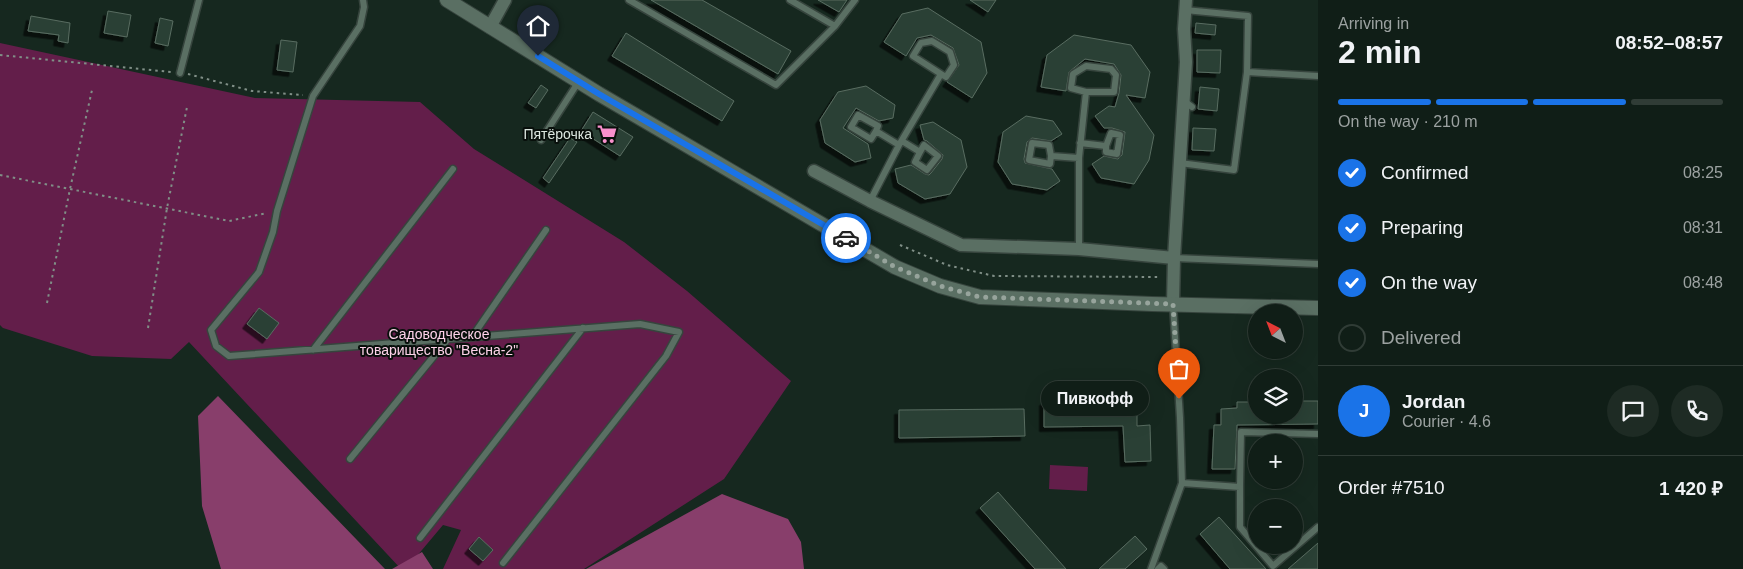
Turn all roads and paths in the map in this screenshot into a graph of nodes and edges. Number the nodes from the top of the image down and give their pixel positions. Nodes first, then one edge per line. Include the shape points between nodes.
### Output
1 (199, 0) edge
2 (363, 0) edge
3 (447, 0) edge
4 (505, 0) edge
5 (629, 0) edge
6 (790, 0) edge
7 (855, 0) edge
8 (1186, 5) edge
9 (835, 26) junction
10 (490, 27) junction
11 (0, 55) edge
12 (1247, 72) junction
13 (180, 73) junction
14 (941, 74) junction
15 (1318, 76) edge
16 (579, 81) junction
17 (92, 90) dead end
18 (1086, 92) junction
19 (313, 96) junction
20 (187, 107) dead end
21 (876, 131) dead end
22 (541, 140) dead end
23 (900, 143) junction
24 (1080, 143) junction
25 (1106, 146) dead end
26 (920, 152) dead end
27 (1051, 156) dead end
28 (1079, 158) junction
29 (1180, 163) junction
30 (453, 169) dead end
31 (814, 171) dead end
32 (0, 175) edge
33 (70, 189) junction
34 (870, 201) junction
35 (167, 208) junction
36 (277, 211) junction
37 (546, 230) dead end
38 (900, 245) dead end
39 (1079, 249) junction
40 (1174, 258) junction
41 (1318, 264) edge
42 (1174, 277) junction
43 (47, 303) dead end
44 (1173, 304) junction
45 (1318, 308) edge
46 (148, 328) dead end
47 (583, 328) junction
48 (472, 337) junction
49 (448, 339) junction
50 (313, 350) junction
51 (1318, 434) edge
52 (350, 459) dead end
53 (1182, 483) junction
54 (1240, 488) junction
55 (1318, 527) edge
56 (420, 538) dead end
57 (503, 563) dead end
58 (1151, 569) edge
59 (1158, 569) edge
60 (1164, 569) edge

1 - 13 lane
2 - 19 lane via 360,26
3 - 10 street
4 - 10 street
5 - 9 lane via 776,85
6 - 9 lane
7 - 9 lane
8 - 12 lane via 1248,16
8 - 29 street via 1188,104
10 - 16 street
11 - 13 path
12 - 15 lane
12 - 29 lane via 1234,170
13 - 19 path via 252,91
14 - 14 lane via 946,77 954,65 950,52 932,41 921,43 913,56
14 - 23 lane
16 - 22 lane
16 - 44 street via 887,262 940,286 980,297
17 - 33 path
18 - 18 lane via 1114,92 1116,74 1112,69 1086,66 1073,74 1071,88
18 - 24 lane
19 - 36 lane
20 - 35 path
21 - 23 lane
23 - 26 lane
23 - 34 lane
24 - 25 lane
24 - 28 lane
27 - 28 lane
28 - 39 lane
29 - 40 street
30 - 50 lane
31 - 34 street
32 - 33 path
33 - 35 path
33 - 43 path
34 - 39 street via 961,245
35 - 36 path via 229,221
35 - 46 path
36 - 50 lane via 259,272 211,330 216,346 229,356
37 - 48 lane
38 - 42 path via 947,265 994,276
39 - 40 street
40 - 41 lane
40 - 42 street
42 - 44 street
44 - 45 street
44 - 53 lane
47 - 48 lane
47 - 56 lane
47 - 57 lane via 640,324 679,332 666,356
48 - 49 lane
49 - 50 lane
49 - 52 lane
51 - 54 lane via 1241,432
53 - 54 lane
53 - 58 lane
54 - 55 lane via 1240,527 1273,566
59 - 60 lane via 1161,566

